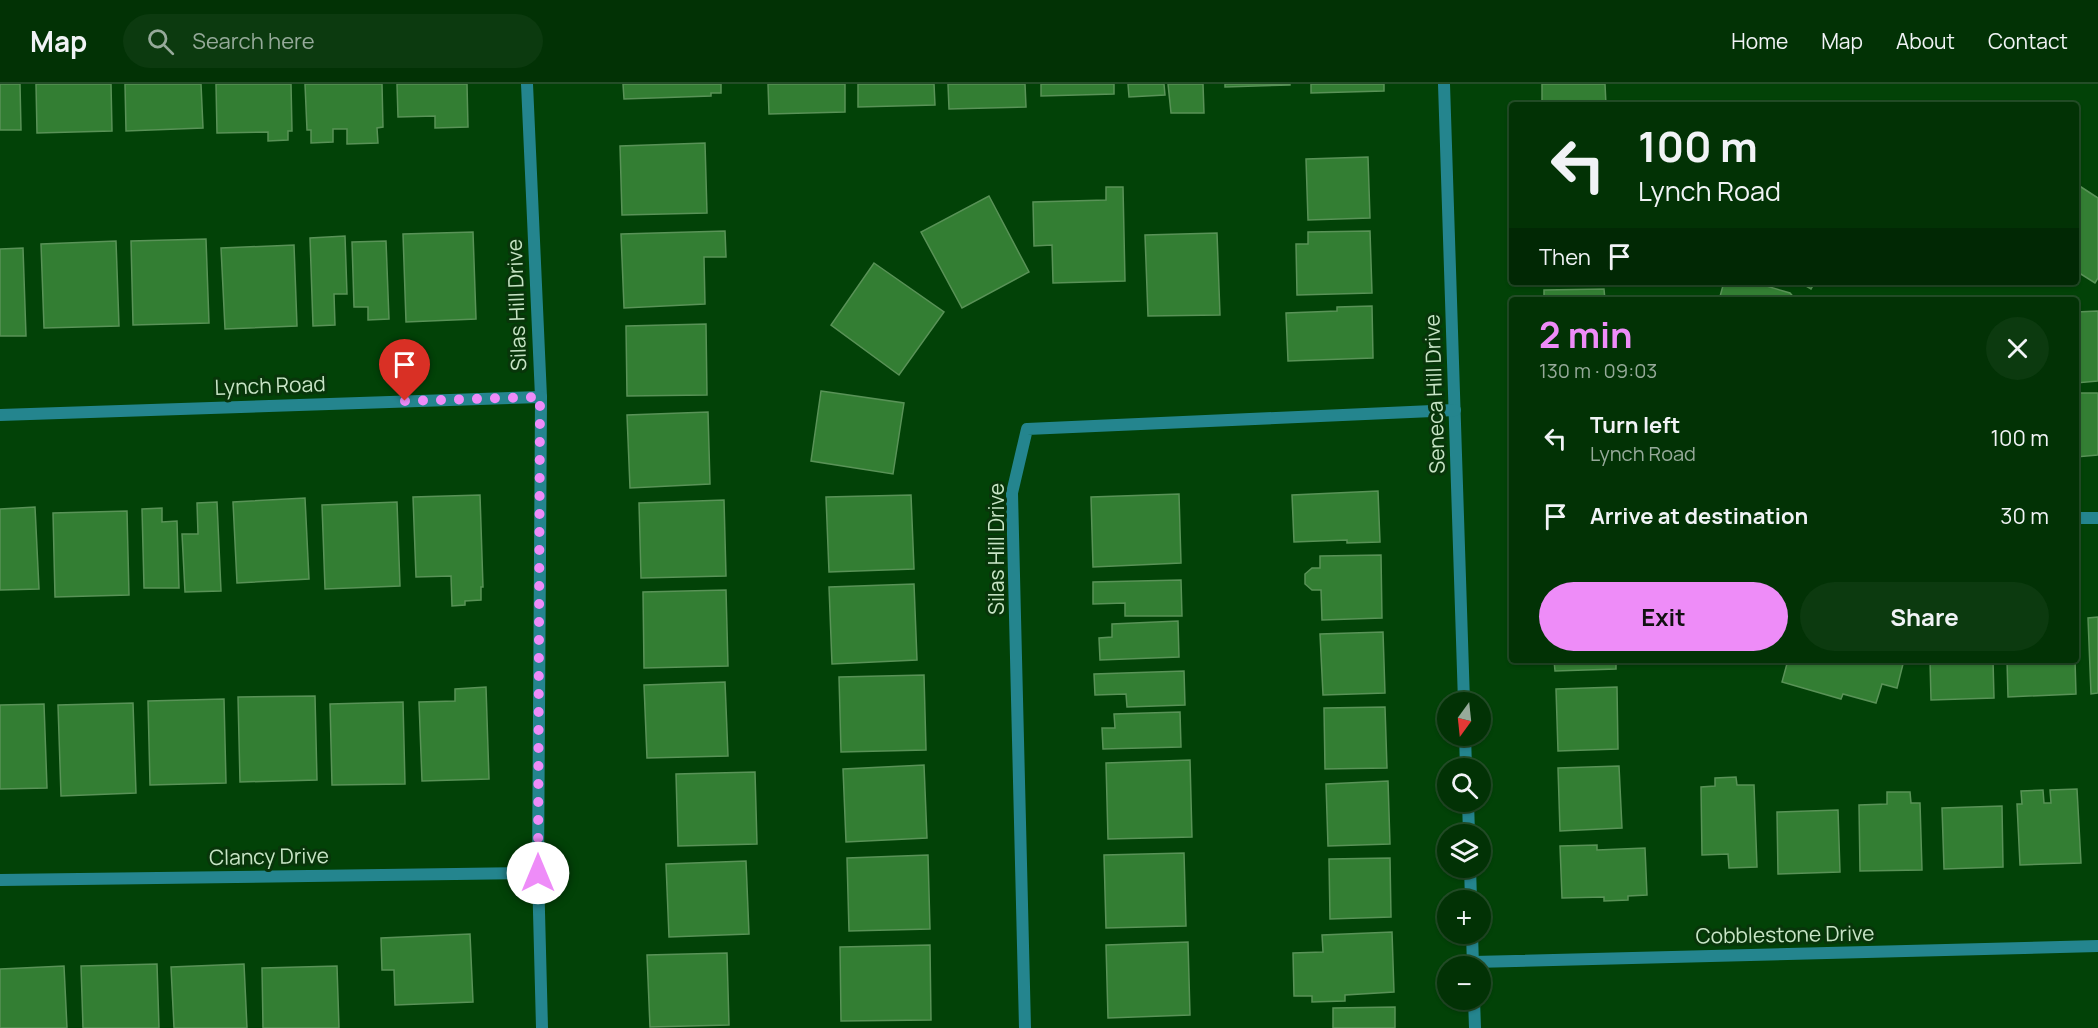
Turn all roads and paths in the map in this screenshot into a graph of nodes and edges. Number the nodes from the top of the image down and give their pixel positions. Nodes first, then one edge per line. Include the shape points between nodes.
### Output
1 (527, 84) edge
2 (1443, 84) edge
3 (540, 397) junction
4 (1455, 410) junction
5 (0, 415) edge
6 (2079, 518) edge
7 (2098, 518) edge
8 (1464, 692) edge
9 (538, 873) junction
10 (0, 880) edge
11 (2098, 946) edge
12 (1491, 963) edge
13 (1474, 1010) edge
14 (542, 1028) edge
15 (1025, 1028) edge
16 (1475, 1028) edge

1 - 3 street, Silas Hill Drive
2 - 4 street, Seneca Hill Drive
3 - 5 street, Lynch Road
3 - 9 street, Silas Hill Drive
4 - 8 street, Seneca Hill Drive
4 - 15 street, Silas Hill Drive via 1027,429 1012,493
6 - 7 street
9 - 10 street, Clancy Drive
9 - 14 street, Silas Hill Drive
11 - 12 street, Cobblestone Drive
13 - 16 street

